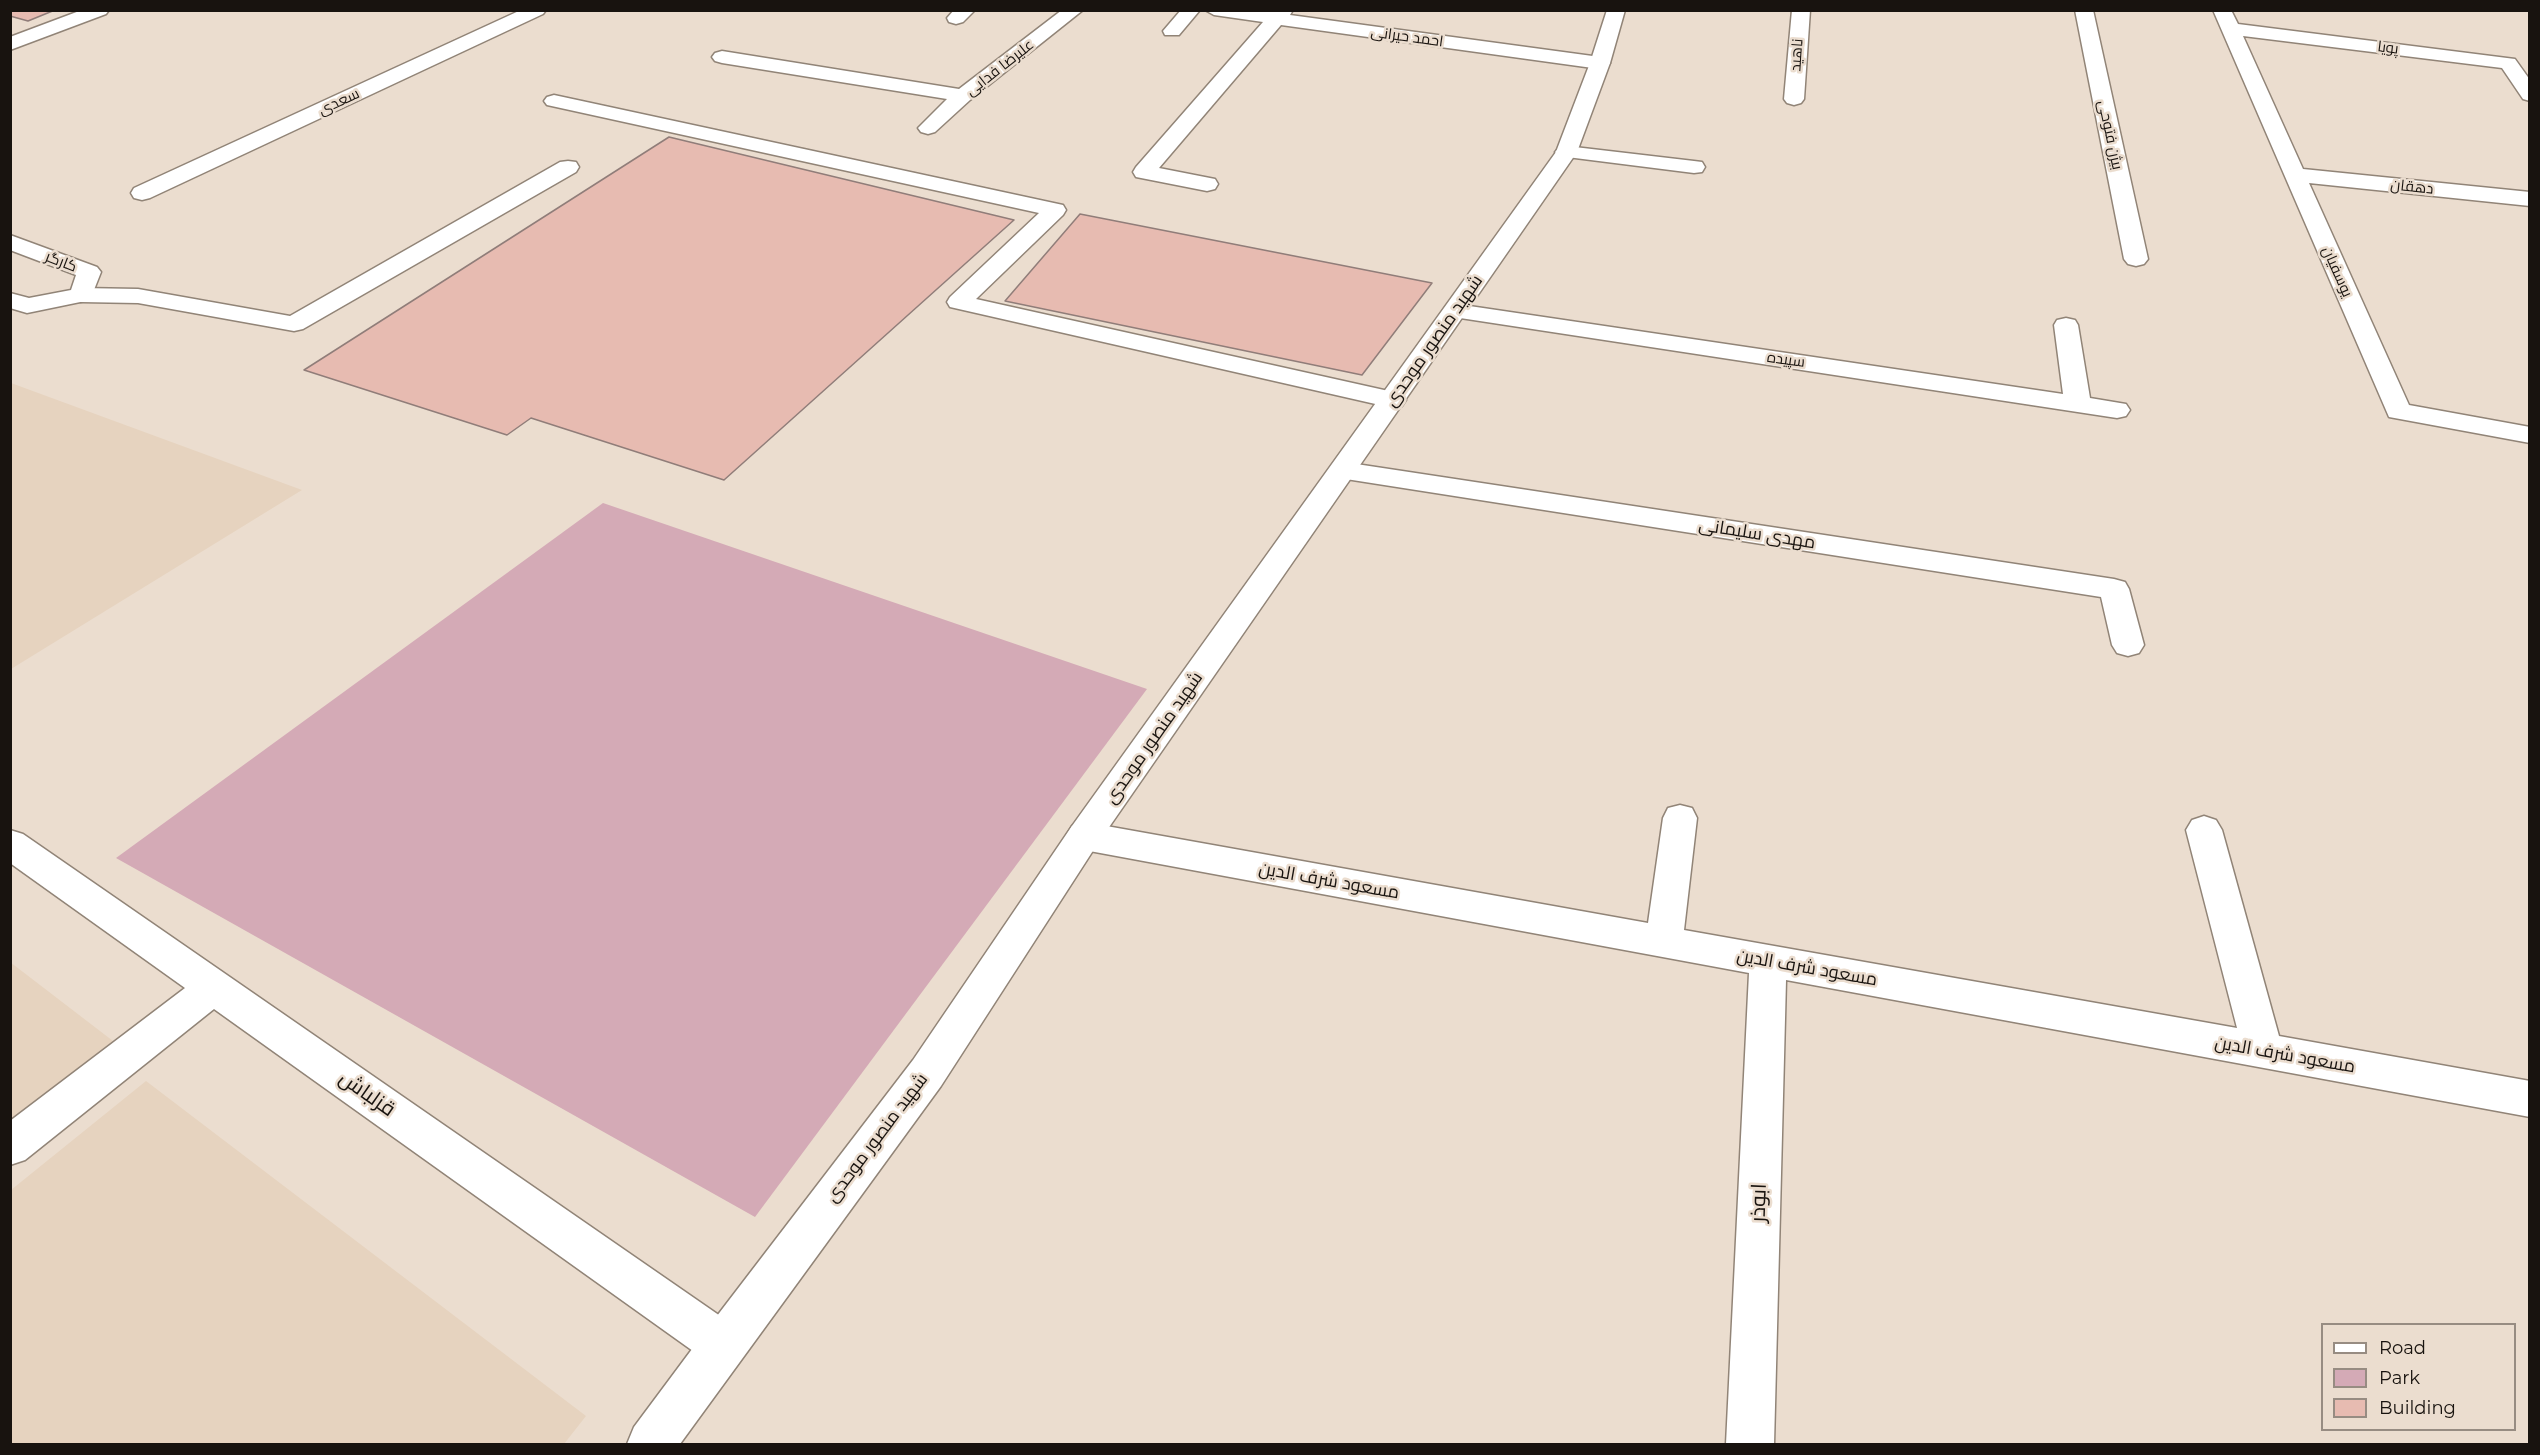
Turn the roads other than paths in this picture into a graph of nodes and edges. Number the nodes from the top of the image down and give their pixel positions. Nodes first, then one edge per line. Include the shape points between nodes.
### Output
1 (100, 10) edge
2 (537, 10) edge
3 (1074, 10) edge
4 (1191, 10) edge
5 (1214, 10) edge
6 (1616, 10) edge
7 (1801, 10) edge
8 (2084, 10) edge
9 (1279, 15) edge
10 (2226, 20) edge
11 (1172, 31) dead end
12 (10, 44) edge
13 (722, 57) dead end
14 (1600, 63) junction
15 (963, 96) junction
16 (2529, 96) edge
17 (1794, 99) dead end
18 (554, 101) dead end
19 (928, 128) dead end
20 (1566, 152) junction
21 (568, 167) dead end
22 (1694, 167) dead end
23 (2294, 175) junction
24 (1207, 184) dead end
25 (142, 193) dead end
26 (2529, 199) edge
27 (10, 242) edge
28 (2136, 259) dead end
29 (81, 295) junction
30 (10, 300) edge
31 (1456, 311) junction
32 (2066, 325) dead end
33 (1393, 400) junction
34 (2078, 404) junction
35 (2117, 410) dead end
36 (2529, 435) edge
37 (1343, 471) junction
38 (2128, 645) dead end
39 (1680, 818) dead end
40 (2204, 830) dead end
41 (1084, 836) junction
42 (10, 844) edge
43 (1664, 942) junction
44 (1768, 961) junction
45 (214, 987) junction
46 (2263, 1051) junction
47 (2529, 1099) edge
48 (10, 1146) edge
49 (723, 1344) junction
50 (651, 1444) edge
51 (1750, 1444) edge

1 - 12 street
2 - 25 street, سعدی
3 - 15 street, علیرضا فدایی
4 - 11 street
5 - 9 street, احمد حیرانی
6 - 14 street, شهید منصور موحدی
7 - 17 street, ناهید
8 - 28 street, بیژن فتوحی
9 - 14 street, احمد حیرانی
9 - 24 street via 1144,172
10 - 16 street, پویا via 2508,63
10 - 23 street, یوسفیان
13 - 15 street
14 - 20 street, شهید منصور موحدی
15 - 19 street, علیرضا فدایی
18 - 33 street via 1055,210 959,302
20 - 22 street
20 - 31 street, شهید منصور موحدی
21 - 29 street via 294,324 138,296
23 - 26 street, دهقان
23 - 36 street, یوسفیان via 2398,411
27 - 29 street, کارگر via 89,272
29 - 30 street, کارگر via 27,306
31 - 33 street, شهید منصور موحدی
31 - 34 street, سپیده
32 - 34 street
33 - 37 street, شهید منصور موحدی
34 - 35 street, سپیده
37 - 38 street, مهدی سلیمانی via 2114,589
37 - 41 street, شهید منصور موحدی
39 - 43 street
40 - 46 street
41 - 43 street, مسعود شرف الدین
41 - 49 street, شهید منصور موحدی via 927,1073
42 - 45 street, قزلباش
43 - 44 street, مسعود شرف الدین
44 - 46 street, مسعود شرف الدین
44 - 51 street, ابوذر
45 - 48 street
45 - 49 street, قزلباش
46 - 47 street, مسعود شرف الدین
49 - 50 street, شهید منصور موحدی

